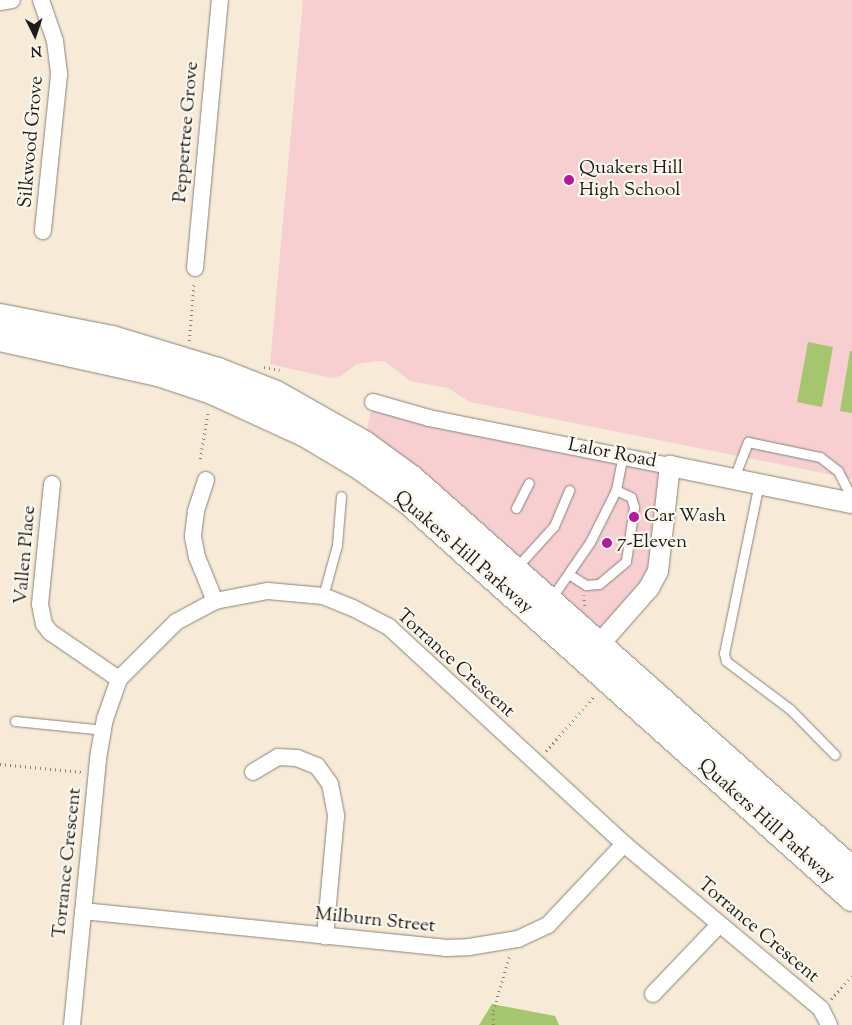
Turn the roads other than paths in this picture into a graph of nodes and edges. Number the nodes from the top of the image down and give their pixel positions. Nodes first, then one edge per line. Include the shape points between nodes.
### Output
1 (12, 0) edge
2 (41, 0) edge
3 (220, 0) edge
4 (0, 2) edge
5 (43, 231) dead end
6 (195, 268) road end
7 (0, 317) edge
8 (0, 338) edge
9 (373, 402) dead end
10 (623, 455) junction
11 (670, 466) junction
12 (734, 478) junction
13 (206, 480) dead end
14 (759, 482) junction
15 (529, 483) dead end
16 (52, 484) dead end
17 (569, 490) dead end
18 (616, 490) junction
19 (341, 496) dead end
20 (852, 499) edge
21 (852, 503) edge
22 (516, 508) dead end
23 (515, 569) junction
24 (570, 575) junction
25 (322, 596) junction
26 (550, 600) junction
27 (214, 601) junction
28 (592, 653) junction
29 (119, 679) junction
30 (15, 721) dead end
31 (103, 730) junction
32 (836, 755) dead end
33 (253, 772) dead end
34 (624, 844) junction
35 (852, 870) edge
36 (852, 898) edge
37 (83, 911) junction
38 (718, 926) junction
39 (325, 936) junction
40 (653, 994) dead end
41 (72, 1025) edge
42 (829, 1025) edge

1 - 4 street
2 - 5 street, Silkwood Grove via 55,41 60,75
3 - 6 street, Peppertree Grove
7 - 23 main road, Quakers Hill Parkway via 160,351 276,394 364,444 396,467
8 - 28 main road, Quakers Hill Parkway via 158,373 212,391 306,434 362,467 407,500
9 - 10 street, Lalor Road via 429,418
10 - 11 street, Lalor Road
10 - 18 lane
11 - 12 street, Lalor Road
11 - 28 street via 658,571 649,588
12 - 14 street, Lalor Road
12 - 20 lane via 748,442 820,457 838,471
13 - 27 street via 196,511 193,537
14 - 21 street, Lalor Road
14 - 32 lane via 724,652 726,661 790,709
15 - 22 lane
16 - 29 street, Vallen Place via 40,604 44,624 54,635
17 - 23 lane via 554,526
18 - 24 lane
18 - 24 lane via 631,497 634,507 626,561 602,583 583,584
19 - 25 lane via 337,545
23 - 26 main road, Quakers Hill Parkway
24 - 26 lane
25 - 27 street, Torrance Crescent via 268,591
25 - 34 street, Torrance Crescent via 389,627
26 - 28 main road, Quakers Hill Parkway
27 - 29 street, Torrance Crescent via 176,622 148,646
28 - 35 main road, Quakers Hill Parkway
28 - 36 main road, Quakers Hill Parkway
29 - 31 street, Torrance Crescent
30 - 31 lane
31 - 37 street, Torrance Crescent
33 - 39 street via 278,757 297,758 317,766 330,784 336,816
34 - 38 street, Torrance Crescent
34 - 39 street, Milburn Street via 560,915 548,925 518,939 445,948
37 - 39 street, Milburn Street
37 - 41 street, Torrance Crescent
38 - 40 street
38 - 42 street, Torrance Crescent via 821,1010

